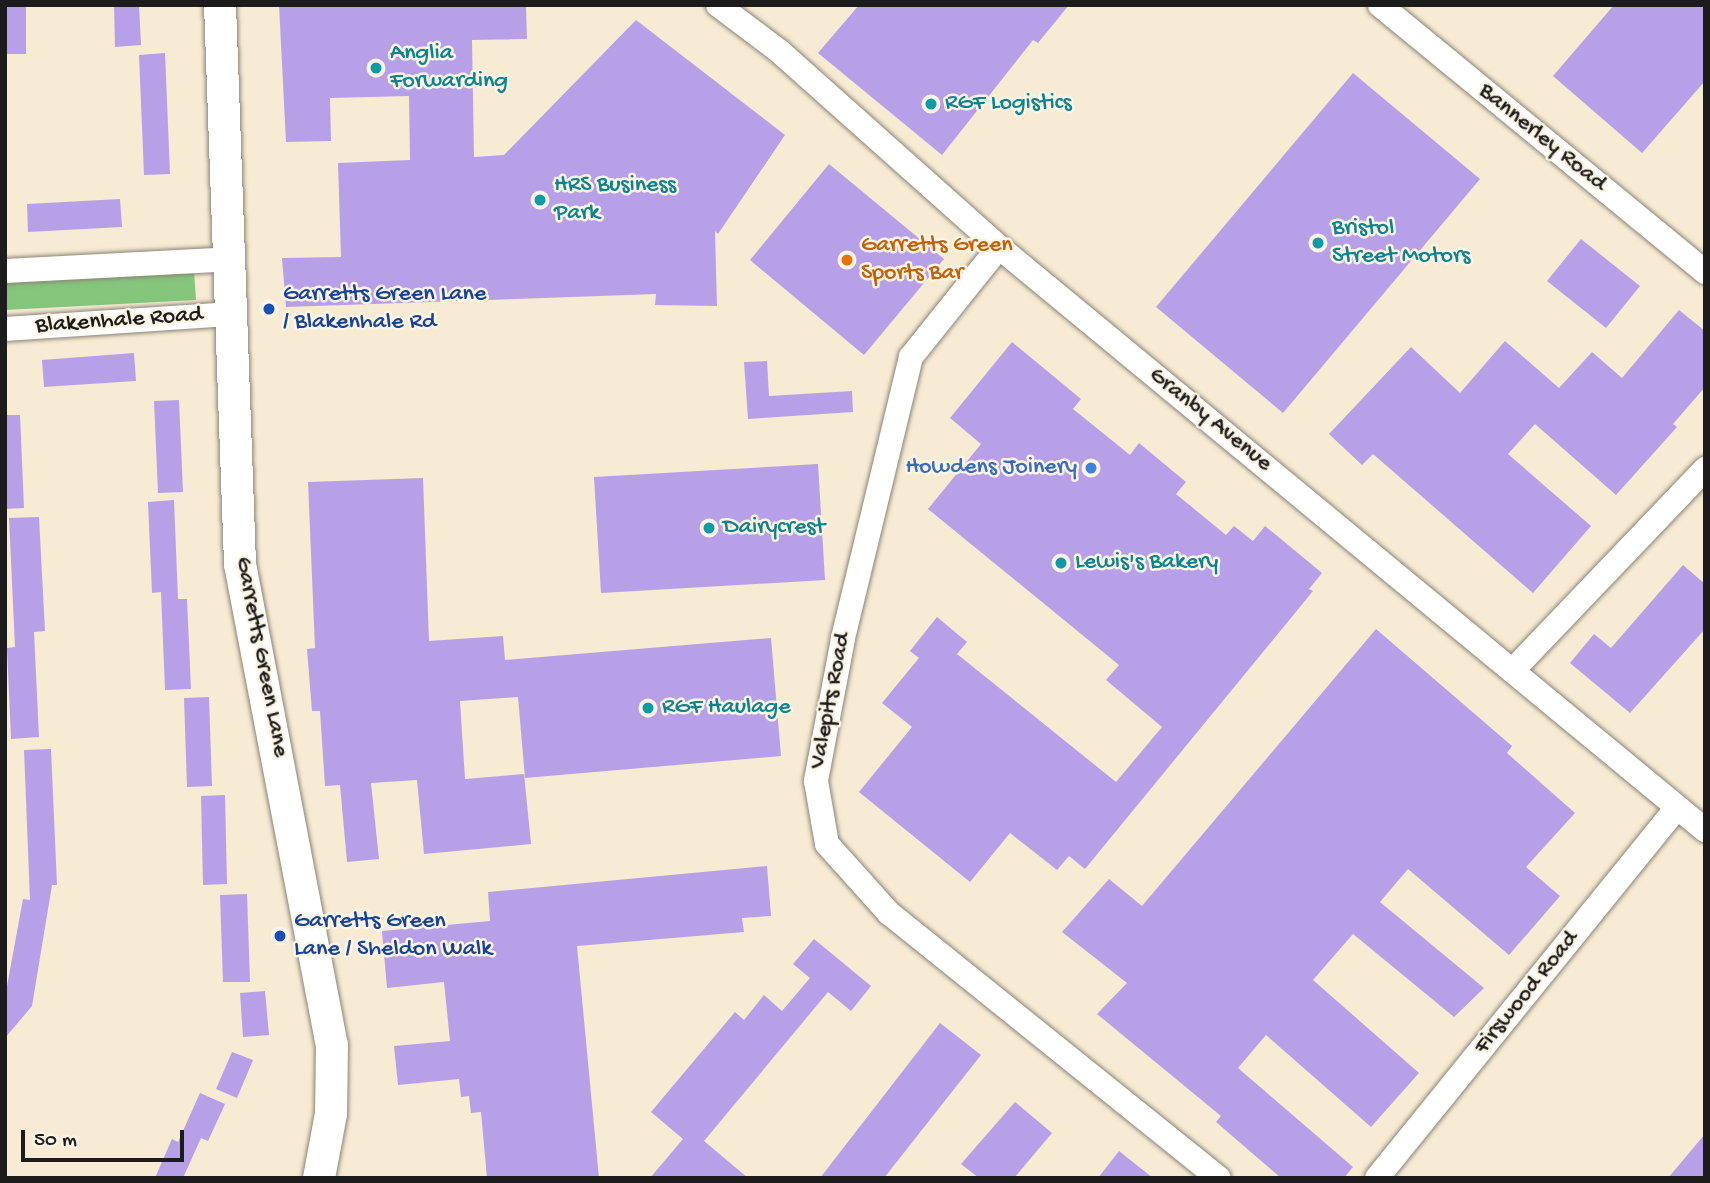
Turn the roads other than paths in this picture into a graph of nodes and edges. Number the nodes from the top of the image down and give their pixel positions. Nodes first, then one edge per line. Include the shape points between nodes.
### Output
1 (220, 5) edge
2 (718, 5) edge
3 (1380, 5) edge
4 (999, 247) junction
5 (231, 259) junction
6 (5, 271) edge
7 (1705, 272) edge
8 (233, 314) junction
9 (5, 329) edge
10 (1705, 469) edge
11 (1514, 669) junction
12 (1677, 808) junction
13 (1705, 830) edge
14 (319, 1178) edge
15 (1219, 1178) edge
16 (1377, 1178) edge

1 - 5 street, Garretts Green Lane
2 - 4 street, Granby Avenue via 779,51
3 - 7 street, Bannerley Road
4 - 11 street, Granby Avenue
4 - 15 street, Valepits Road via 911,357 843,639 816,781 827,844 889,913
5 - 6 street
5 - 8 street, Garretts Green Lane
8 - 9 street, Blakenhale Road
8 - 14 street, Garretts Green Lane via 240,564 332,1045 331,1114
10 - 11 street
11 - 12 street, Granby Avenue
12 - 13 street, Granby Avenue
12 - 16 street, Firswood Road

